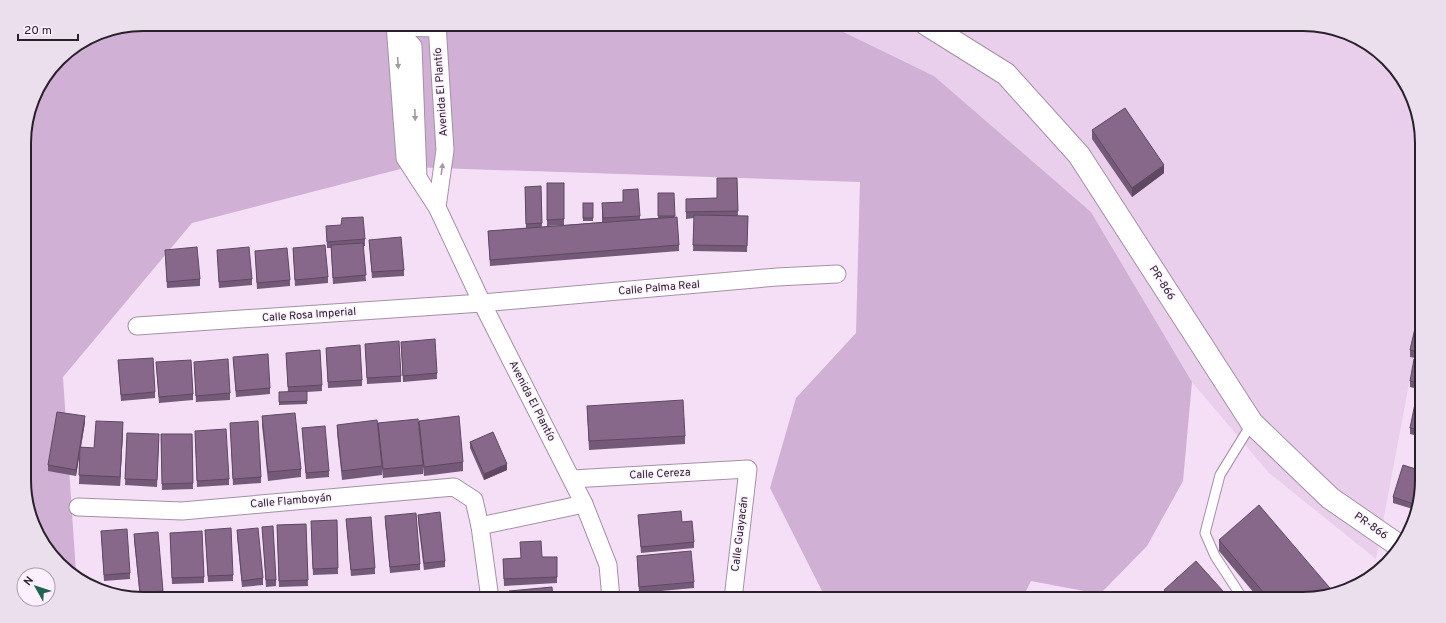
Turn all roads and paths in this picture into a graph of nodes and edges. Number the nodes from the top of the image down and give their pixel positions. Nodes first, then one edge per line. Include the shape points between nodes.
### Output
1 (395, 31) edge
2 (437, 31) edge
3 (937, 31) edge
4 (437, 207) junction
5 (837, 274) dead end
6 (482, 303) junction
7 (137, 326) dead end
8 (1252, 422) junction
9 (748, 469) joint
10 (572, 479) junction
11 (584, 504) junction
12 (78, 507) dead end
13 (480, 526) junction
14 (1395, 543) edge
15 (489, 592) edge
16 (610, 592) edge
17 (734, 592) edge
18 (1238, 592) edge

1 -> 4 street, Avenida El Plantío via 405,158
4 -> 2 street, Avenida El Plantío via 445,150
3 - 8 street, PR-866 / PR-866 via 1006,74 1079,155
4 - 6 street, Avenida El Plantío
5 - 6 street, Calle Palma Real
6 - 7 street, Calle Rosa Imperial
6 - 10 street, Avenida El Plantío
8 - 14 street, PR-866 / PR-866 via 1330,498
8 - 18 lane via 1220,476 1205,533 1215,556
9 - 10 street, Calle Cereza
9 - 17 street, Calle Guayacán
10 - 11 street, Avenida El Plantío
11 - 13 street
11 - 16 street, Avenida El Plantío via 608,565
12 - 13 street, Calle Flamboyán via 182,511 454,487 474,500
13 - 15 street, Calle Flamboyán

